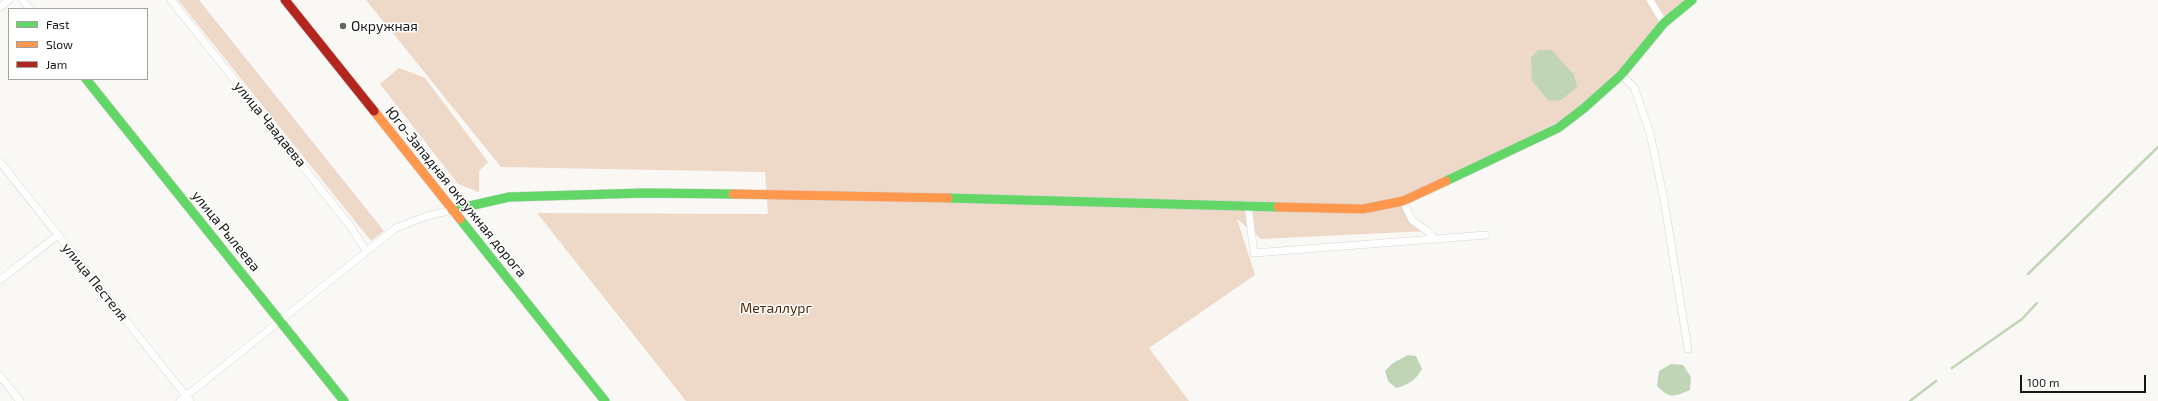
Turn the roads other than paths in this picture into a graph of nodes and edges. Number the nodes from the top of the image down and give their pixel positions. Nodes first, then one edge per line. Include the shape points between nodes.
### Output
1 (9, 0) edge
2 (22, 0) edge
3 (170, 0) edge
4 (285, 0) edge
5 (1650, 0) edge
6 (1692, 0) edge
7 (0, 7) edge
8 (29, 8) edge
9 (1664, 23) junction
10 (1621, 75) junction
11 (87, 80) edge
12 (0, 162) edge
13 (1403, 201) junction
14 (1248, 205) junction
15 (452, 210) junction
16 (58, 235) junction
17 (1486, 235) dead end
18 (1435, 239) junction
19 (366, 251) junction
20 (0, 280) edge
21 (281, 322) junction
22 (1688, 349) dead end
23 (0, 376) edge
24 (188, 398) edge
25 (20, 401) edge
26 (180, 401) edge
27 (344, 401) edge
28 (605, 401) edge

1 - 7 street
2 - 8 street
3 - 19 street, улица Чаадаева via 351,227
4 - 15 main road, Юго-Западная окружная дорога
5 - 9 street
6 - 9 main road
9 - 10 main road
10 - 13 main road via 1558,128
10 - 22 street via 1634,86 1650,133 1664,200
11 - 21 main road, улица Рылеева
12 - 16 street, улица Пестеля
13 - 14 main road via 1363,209
13 - 18 street via 1412,220
14 - 15 main road via 644,193 509,197
14 - 18 street via 1254,253
15 - 19 street via 396,228
15 - 28 main road, Юго-Западная окружная дорога
16 - 20 street
16 - 24 street, улица Пестеля
17 - 18 street
19 - 21 street
21 - 24 street
21 - 27 main road, улица Рылеева
23 - 25 street
24 - 26 street

